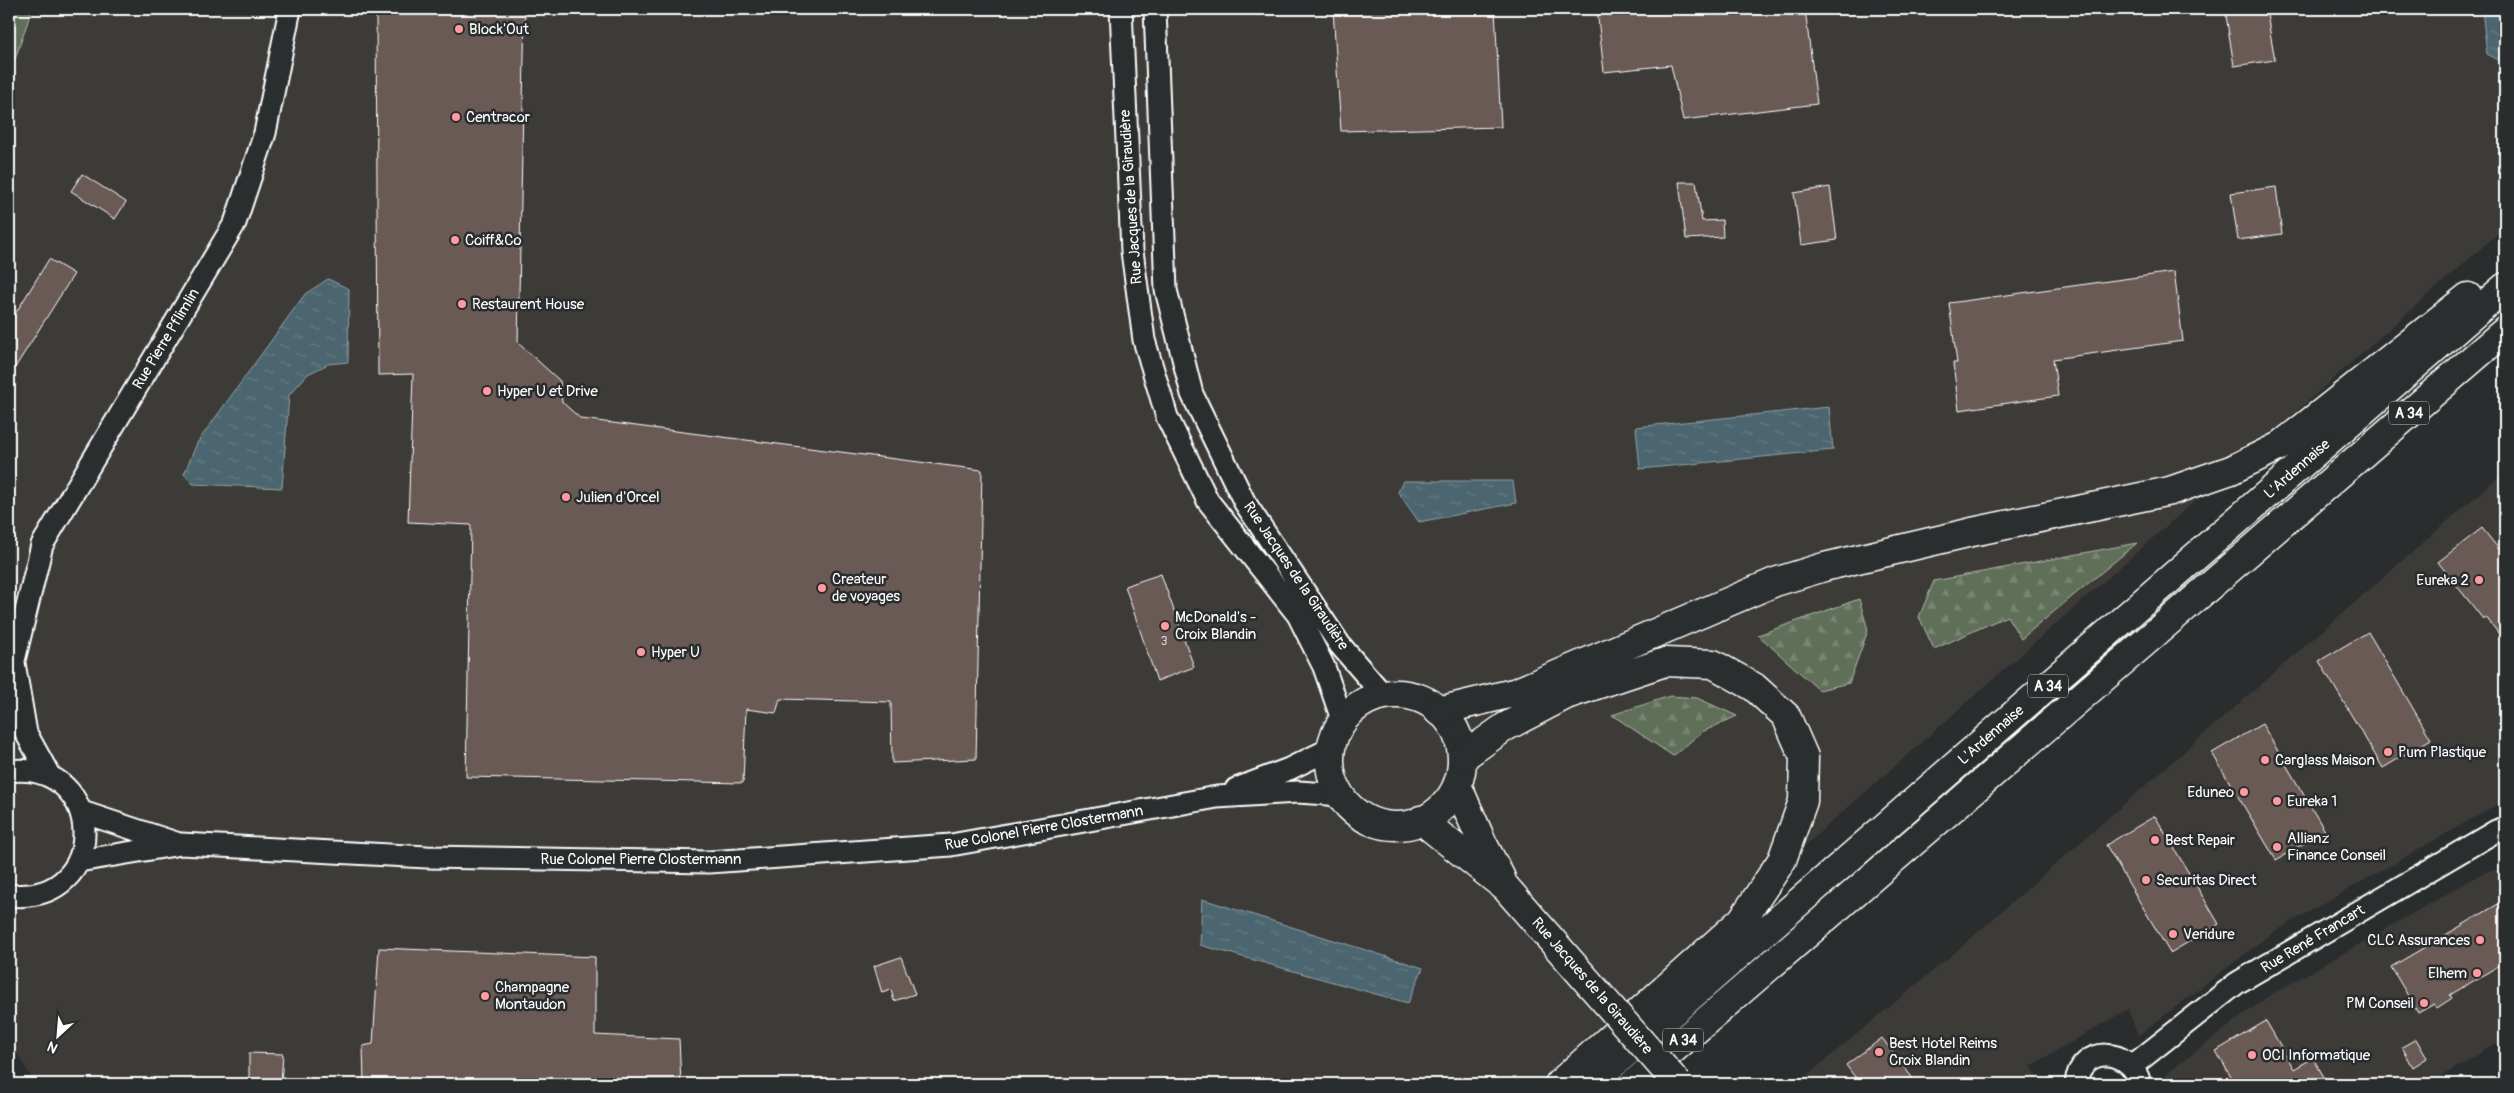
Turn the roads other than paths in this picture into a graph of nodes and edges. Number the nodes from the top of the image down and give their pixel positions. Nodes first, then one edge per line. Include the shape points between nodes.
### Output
1 (290, 9) edge
2 (1122, 9) edge
3 (1155, 9) edge
4 (2505, 271) edge
5 (2505, 287) edge
6 (2505, 331) edge
7 (13, 657) junction
8 (9, 681) edge
9 (1384, 696) junction
10 (1438, 711) junction
11 (1343, 722) junction
12 (1332, 748) junction
13 (1463, 757) junction
14 (9, 771) edge
15 (49, 776) junction
16 (1457, 784) junction
17 (1342, 795) junction
18 (1217, 797) junction
19 (82, 812) junction
20 (1422, 820) junction
21 (2505, 830) edge
22 (181, 844) junction
23 (79, 861) junction
24 (1506, 888) junction
25 (9, 895) edge
26 (1734, 996) junction
27 (2136, 1075) edge
28 (1559, 1084) edge
29 (1590, 1084) edge
30 (1633, 1084) edge
31 (1661, 1084) edge
32 (1678, 1084) edge
33 (2076, 1084) edge

1 - 7 street, Rue Pierre Pflimlin via 265,133 235,223 42,545
2 - 11 street, Rue Jacques de la Giraudière via 1132,251 1144,340 1167,417 1208,501 1298,615 1324,667
3 - 9 street, Rue Jacques de la Giraudière via 1166,290 1192,394 1245,502 1340,645
4 - 10 main road via 2496,274 2280,446 2231,470 2170,491 1824,566 1775,582 1517,692
5 - 29 main road, L'Ardennaise / A 34
6 - 26 main road, L'Ardennaise / A 34
7 - 8 street, Rue Pierre Pflimlin
7 - 15 street, Rue Pierre Pflimlin via 26,733
9 - 10 main road via 1396,693 1421,698
9 - 11 main road via 1370,699 1350,710
10 - 13 main road via 1457,734
11 - 12 main road
12 - 17 main road via 1330,761 1335,785
12 - 18 street, Rue Colonel Pierre Clostermann
13 - 16 main road
13 - 28 main road via 1505,726 1566,695 1664,662 1712,664 1754,686 1786,716 1804,757 1803,801 1782,860 1742,920
14 - 15 street via 30,770
15 - 19 street via 63,785
16 - 20 main road via 1445,807
16 - 24 main road
17 - 18 street, Rue Colonel Pierre Clostermann via 1298,792
17 - 20 main road via 1348,806 1371,820 1397,827
18 - 22 street, Rue Colonel Pierre Clostermann via 951,846 709,862 427,857
19 - 22 street, Rue Colonel Pierre Clostermann
19 - 23 street via 84,846
20 - 24 main road
21 - 27 street, Rue René Francart via 2496,831 2237,984
22 - 23 street, Rue Colonel Pierre Clostermann
23 - 25 street via 66,879 47,892 26,897
24 - 32 main road, Rue Jacques de la Giraudière, bridge
26 - 30 main road, L'Ardennaise / A 34
26 - 31 main road via 1692,1056
27 - 33 street, Rue René Francart via 2115,1056 2095,1057 2080,1070

